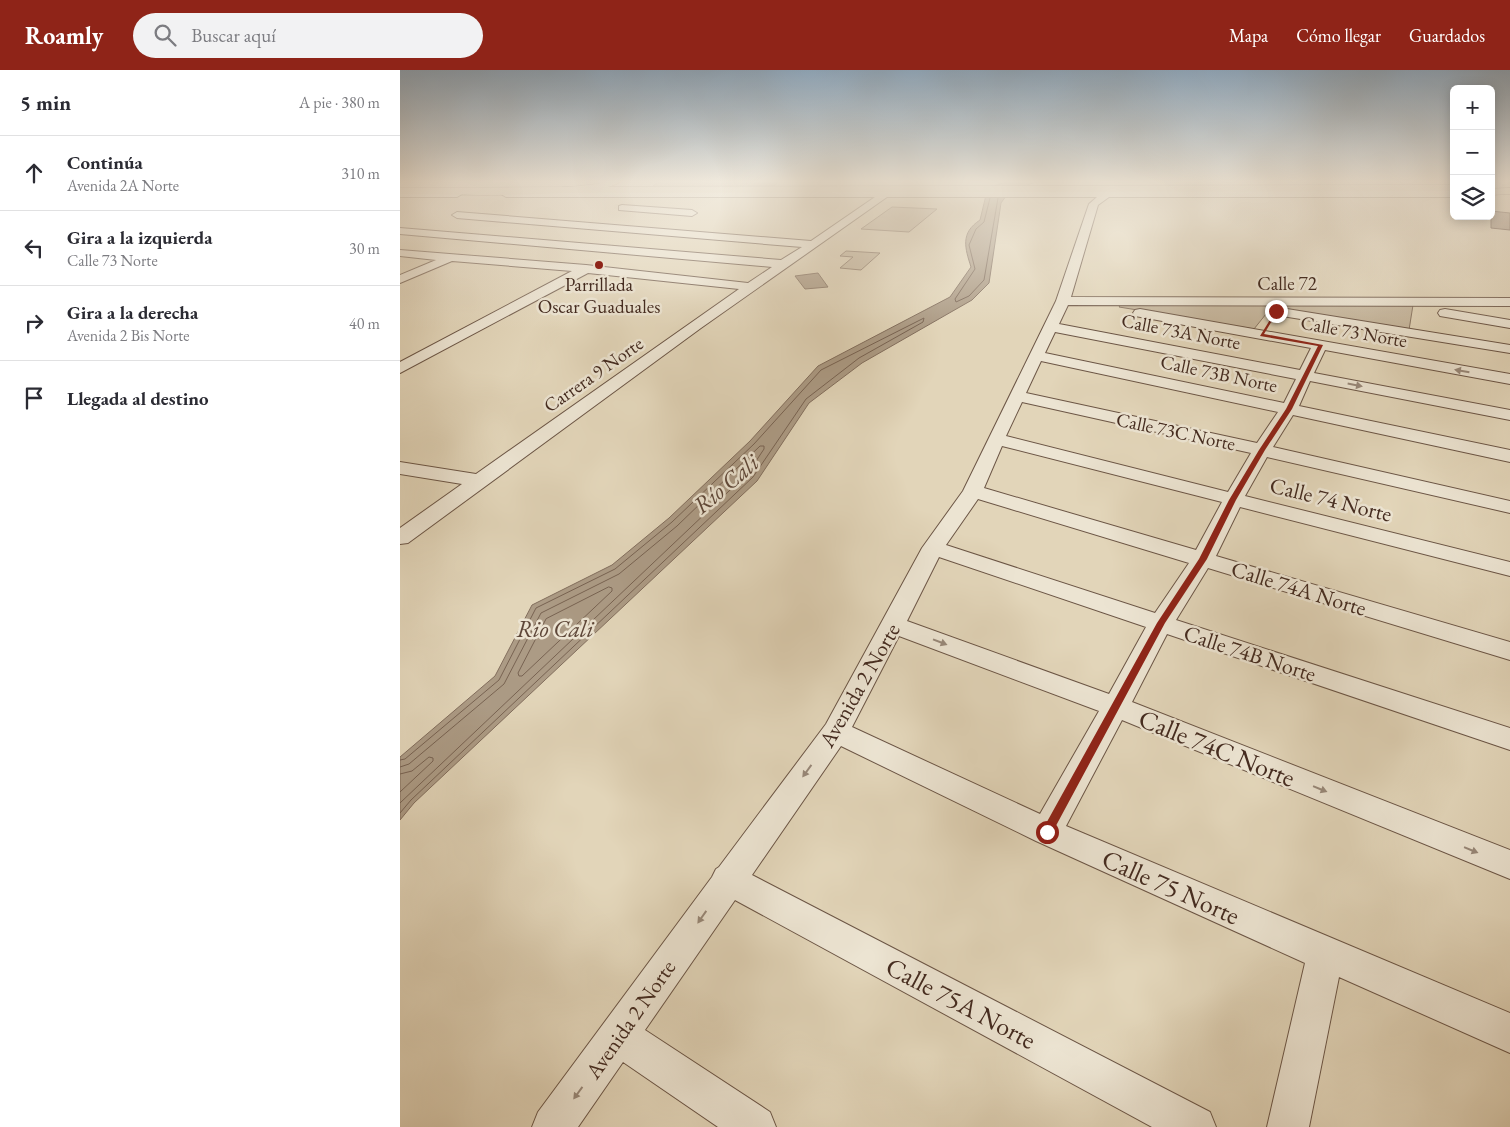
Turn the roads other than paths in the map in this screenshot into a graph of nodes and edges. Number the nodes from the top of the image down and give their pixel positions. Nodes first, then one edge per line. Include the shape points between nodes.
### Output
1 (629, 230) edge
2 (653, 230) edge
3 (832, 230) edge
4 (1080, 230) edge
5 (403, 232) edge
6 (649, 232) junction
7 (812, 244) junction
8 (613, 249) junction
9 (400, 253) edge
10 (452, 258) junction
11 (782, 264) junction
12 (582, 269) junction
13 (400, 279) edge
14 (751, 287) junction
15 (1063, 301) junction
16 (1105, 302) junction
17 (1510, 302) edge
18 (1510, 324) edge
19 (1051, 327) junction
20 (1413, 333) junction
21 (1261, 335) junction
22 (1320, 345) junction
23 (1510, 349) edge
24 (1037, 356) junction
25 (400, 368) edge
26 (1307, 376) junction
27 (1510, 379) edge
28 (1017, 396) junction
29 (1289, 409) junction
30 (1510, 414) edge
31 (996, 440) junction
32 (1262, 450) junction
33 (1510, 456) edge
34 (400, 468) edge
35 (480, 481) junction
36 (973, 491) junction
37 (1233, 500) junction
38 (1510, 507) edge
39 (400, 538) edge
40 (934, 548) junction
41 (1203, 559) junction
42 (1510, 569) edge
43 (1161, 623) junction
44 (894, 624) junction
45 (1510, 651) edge
46 (1116, 708) junction
47 (836, 731) junction
48 (1510, 739) edge
49 (1047, 832) junction
50 (1510, 865) edge
51 (728, 879) junction
52 (1325, 955) junction
53 (1510, 1033) edge
54 (619, 1036) junction
55 (553, 1127) edge
56 (754, 1127) edge
57 (1195, 1127) edge
58 (1288, 1127) edge

1 - 6 street
2 - 6 street
3 - 7 street, Carrera 9 Norte
4 - 15 street, Avenida 2 Norte
5 - 8 street
6 - 7 street
6 - 8 street
7 - 11 street, Carrera 9 Norte
8 - 11 street
8 - 12 street
9 - 10 street
10 - 12 street
10 - 13 street
11 - 14 street, Carrera 9 Norte
12 - 14 street
12 - 25 street
14 - 35 street, Carrera 9 Norte
15 - 16 street, Calle 72
15 - 19 street, Avenida 2 Norte
16 - 17 street, Calle 72
16 - 21 street, Calle 73 Norte via 1110,307
18 - 20 street via 1423,310
19 - 24 street, Avenida 2 Norte
19 - 26 street, Calle 73A Norte
20 - 21 street via 1276,311
20 - 23 street
21 - 22 street, Calle 73 Norte
22 - 26 street
27 -> 22 street, Calle 73 Norte
24 - 28 street, Avenida 2 Norte
24 - 29 street, Calle 73B Norte
26 - 29 street
26 -> 30 street, Calle 73A Norte
28 - 31 street, Avenida 2 Norte
28 - 32 street, Calle 73C Norte
29 - 32 street
29 - 33 street, Calle 73B Norte
31 - 36 street, Avenida 2 Norte
31 - 37 street, Calle 74 Norte
32 - 37 street
32 - 38 street, Calle 73C Norte
34 - 35 street
35 - 39 street, Carrera 9 Norte
36 - 40 street, Avenida 2 Norte
36 - 41 street, Calle 74A Norte
37 - 41 street
37 - 42 street, Calle 74 Norte
40 - 43 street, Calle 74B Norte
40 - 44 street, Avenida 2 Norte
41 - 43 street
41 - 45 street, Calle 74A Norte
43 - 46 street
43 - 48 street, Calle 74B Norte
44 -> 46 street, Calle 74C Norte
44 - 47 street, Avenida 2 Norte
46 - 49 street
46 -> 50 street, Calle 74C Norte
47 - 49 street, Calle 75 Norte
47 -> 51 street, Avenida 2 Norte
49 - 52 street, Calle 75 Norte
51 -> 54 street, Avenida 2 Norte
51 - 57 street, Calle 75A Norte
52 - 53 street, Calle 75 Norte
52 - 58 street
54 -> 55 street, Avenida 2 Norte
54 - 56 street

